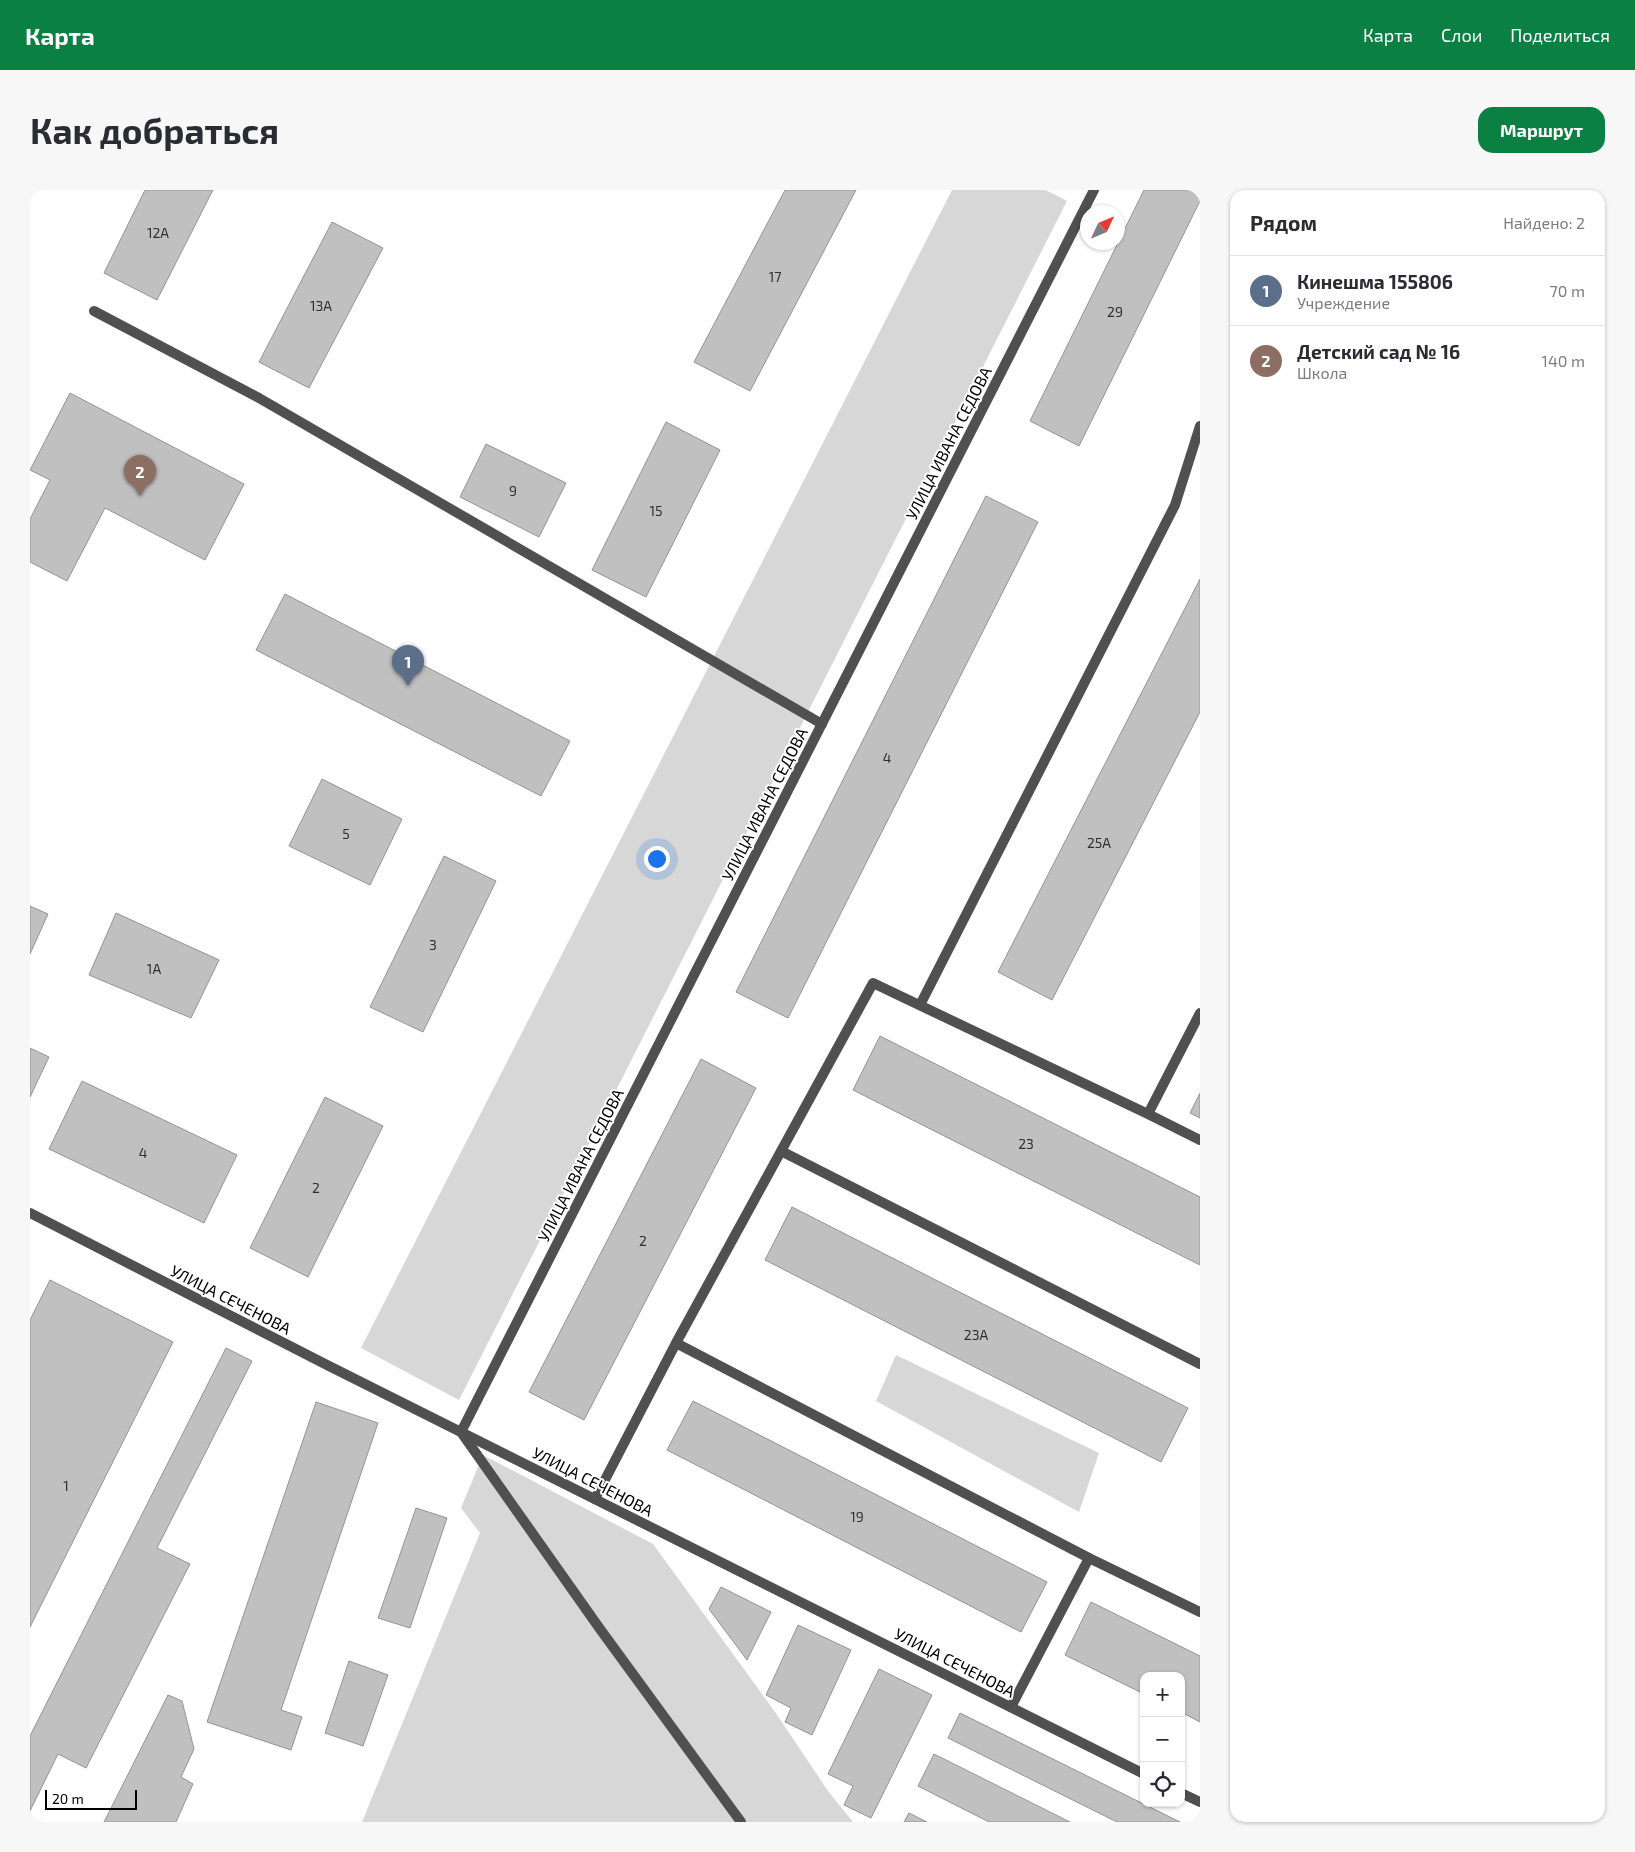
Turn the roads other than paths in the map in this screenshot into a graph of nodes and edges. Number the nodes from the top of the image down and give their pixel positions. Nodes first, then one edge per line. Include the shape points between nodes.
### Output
1 (1094, 190) edge
2 (94, 311) dead end
3 (1200, 426) edge
4 (822, 724) junction
5 (920, 1005) junction
6 (1200, 1013) edge
7 (1148, 1114) junction
8 (1200, 1140) edge
9 (781, 1151) junction
10 (30, 1213) edge
11 (676, 1343) junction
12 (1200, 1364) edge
13 (461, 1432) junction
14 (595, 1499) junction
15 (1089, 1558) junction
16 (1200, 1612) edge
17 (1011, 1707) junction
18 (1140, 1772) edge
19 (1185, 1795) edge
20 (1200, 1802) edge
21 (741, 1822) edge

1 - 4 street, УЛИЦА ИВАНА СЕДОВА
2 - 4 street via 259,398
3 - 5 street via 1175,505
4 - 13 street, УЛИЦА ИВАНА СЕДОВА
5 - 7 street
5 - 9 street via 873,983
6 - 7 street
7 - 8 street
9 - 11 street
9 - 12 street
10 - 13 street, УЛИЦА СЕЧЕНОВА
11 - 14 street
11 - 15 street
13 - 14 street, УЛИЦА СЕЧЕНОВА
13 - 21 street
14 - 17 street, УЛИЦА СЕЧЕНОВА
15 - 16 street
15 - 17 street
17 - 18 street, УЛИЦА СЕЧЕНОВА
19 - 20 street

